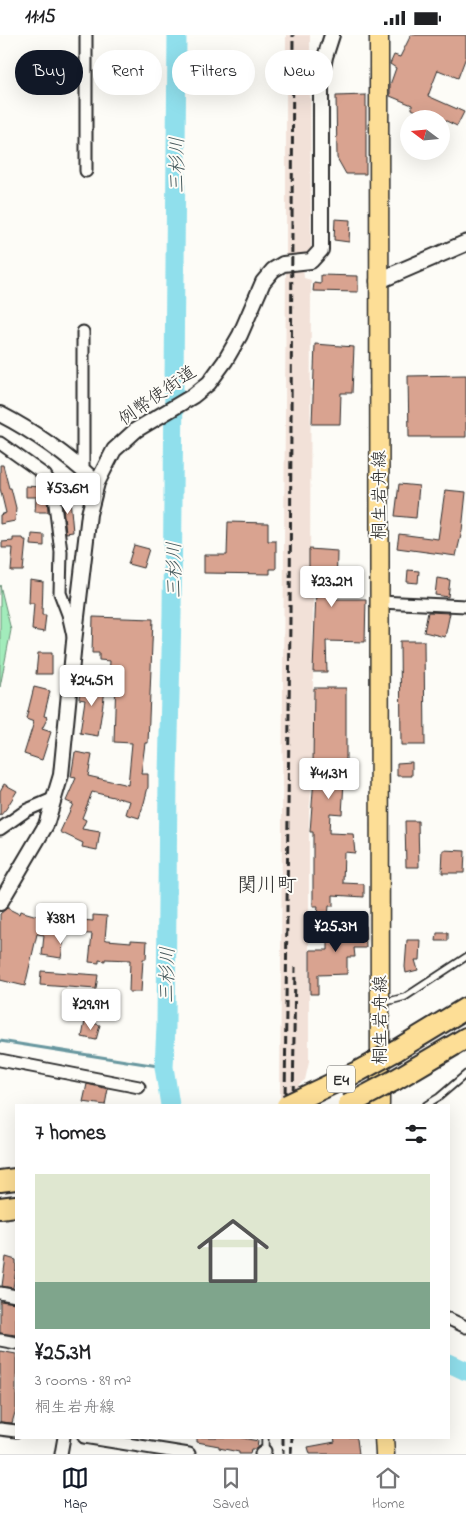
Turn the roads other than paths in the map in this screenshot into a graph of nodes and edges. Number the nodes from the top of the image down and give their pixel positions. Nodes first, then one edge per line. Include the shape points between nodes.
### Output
1 (86, 35) edge
2 (332, 35) edge
3 (379, 35) edge
4 (86, 171) dead end
5 (466, 243) edge
6 (378, 281) junction
7 (83, 332) dead end
8 (0, 414) edge
9 (0, 443) edge
10 (83, 470) junction
11 (96, 483) junction
12 (379, 602) junction
13 (466, 607) edge
14 (74, 642) junction
15 (56, 798) junction
16 (0, 829) edge
17 (0, 903) edge
18 (466, 957) edge
19 (380, 1003) junction
20 (466, 1008) edge
21 (466, 1038) edge
22 (0, 1061) edge
23 (466, 1074) edge
24 (139, 1087) dead end
25 (288, 1104) edge
26 (350, 1104) edge
27 (380, 1104) edge
28 (428, 1104) edge
29 (15, 1179) edge
30 (0, 1181) edge
31 (0, 1293) edge
32 (15, 1296) edge
33 (450, 1319) edge
34 (466, 1327) edge
35 (0, 1340) edge
36 (15, 1343) edge
37 (0, 1429) edge
38 (15, 1431) edge
39 (64, 1439) edge
40 (92, 1439) edge
41 (265, 1439) edge
42 (384, 1439) edge
43 (118, 1445) edge
44 (263, 1452) edge
45 (61, 1454) edge
46 (189, 1454) edge
47 (385, 1454) edge

1 - 4 street
2 - 11 street, 例幣使街道 via 321,78 321,250 311,261 282,264 273,270 264,282 240,335 209,383 136,429 114,450
3 - 6 main road, 桐生岩舟線
5 - 6 main road
6 - 12 main road, 桐生岩舟線
7 - 10 street
8 - 10 street via 36,435
9 - 14 street via 45,475 54,488 61,551 60,593
10 - 11 street
11 - 14 street, 例幣使街道 via 89,514
12 - 13 street
12 - 19 main road, 桐生岩舟線
14 - 15 street, 例幣使街道 via 62,775
15 - 16 street via 27,810
15 - 17 street, 例幣使街道 via 46,825
18 - 19 lane via 405,997
19 - 27 main road, 桐生岩舟線
20 - 25 highway, E4, bridge via 395,1051
21 - 26 highway, E4, bridge via 417,1069
22 - 24 street
23 - 28 lane
29 - 30 highway
31 - 32 street
33 - 34 street
35 - 36 street
37 - 38 street
39 - 45 street
40 - 43 street
41 - 44 lane
42 - 47 main road
43 - 46 street

